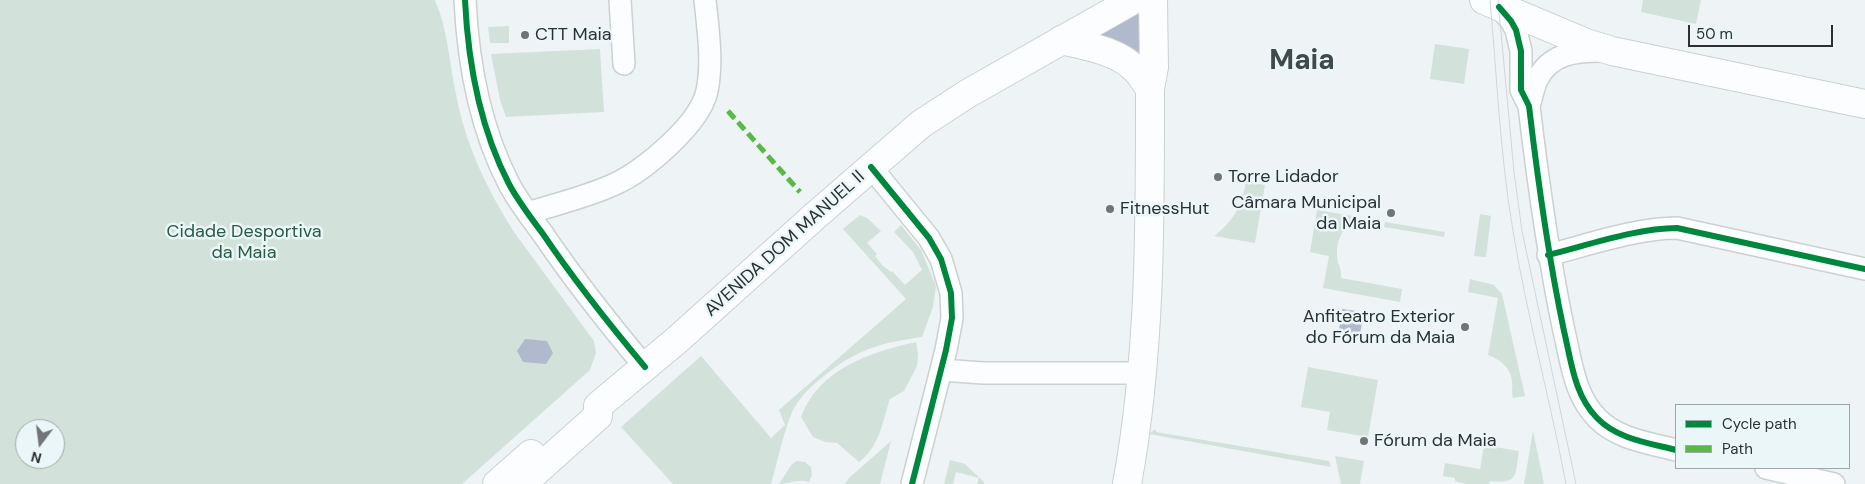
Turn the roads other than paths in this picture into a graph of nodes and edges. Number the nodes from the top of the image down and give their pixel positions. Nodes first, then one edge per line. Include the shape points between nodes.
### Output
1 (456, 0) edge
2 (465, 0) edge
3 (620, 0) edge
4 (705, 0) edge
5 (1133, 0) edge
6 (1153, 0) edge
7 (1491, 3) edge
8 (1546, 26) junction
9 (466, 30) junction
10 (1061, 40) junction
11 (1521, 51) junction
12 (1612, 51) junction
13 (624, 64) dead end
14 (1542, 73) junction
15 (1150, 88) junction
16 (1865, 104) edge
17 (1529, 106) junction
18 (871, 167) junction
19 (528, 213) junction
20 (1548, 255) junction
21 (1865, 269) edge
22 (645, 367) junction
23 (941, 370) junction
24 (1142, 374) junction
25 (598, 406) junction
26 (1675, 450) edge
27 (1770, 469) edge
28 (497, 484) edge
29 (522, 484) edge
30 (912, 484) edge
31 (1127, 484) edge
32 (1834, 484) edge

1 - 9 street
2 - 9 street
3 - 13 street
4 - 19 street via 709,36 707,91 704,102 686,128 634,174 595,192
5 - 10 main road, AVENIDA DOM MANUEL II
6 - 15 main road via 1154,67
7 - 8 main road
7 - 11 street via 1512,21
8 - 11 street via 1526,38
8 - 12 main road
8 - 14 street via 1548,59
9 - 19 street via 487,130 509,184
10 - 15 main road via 1089,46 1119,58 1137,71
10 - 18 main road, AVENIDA DOM MANUEL II via 945,107
11 - 17 street via 1521,90
12 - 14 street via 1578,51 1564,55 1549,64
12 - 16 main road
14 - 17 street
15 - 24 main road via 1150,223
17 - 20 street
18 - 22 main road, AVENIDA DOM MANUEL II
18 - 23 street via 920,225 945,269 951,293 952,318
19 - 22 street via 559,260
20 - 21 street via 1642,231 1676,228
20 - 26 street via 1578,389 1590,410 1620,434
22 - 25 main road, AVENIDA DOM MANUEL II
23 - 24 street
23 - 30 street
24 - 31 main road
25 - 28 main road, AVENIDA DOM MANUEL II via 586,404
25 - 29 main road, AVENIDA DOM MANUEL II via 598,416
27 - 32 street

